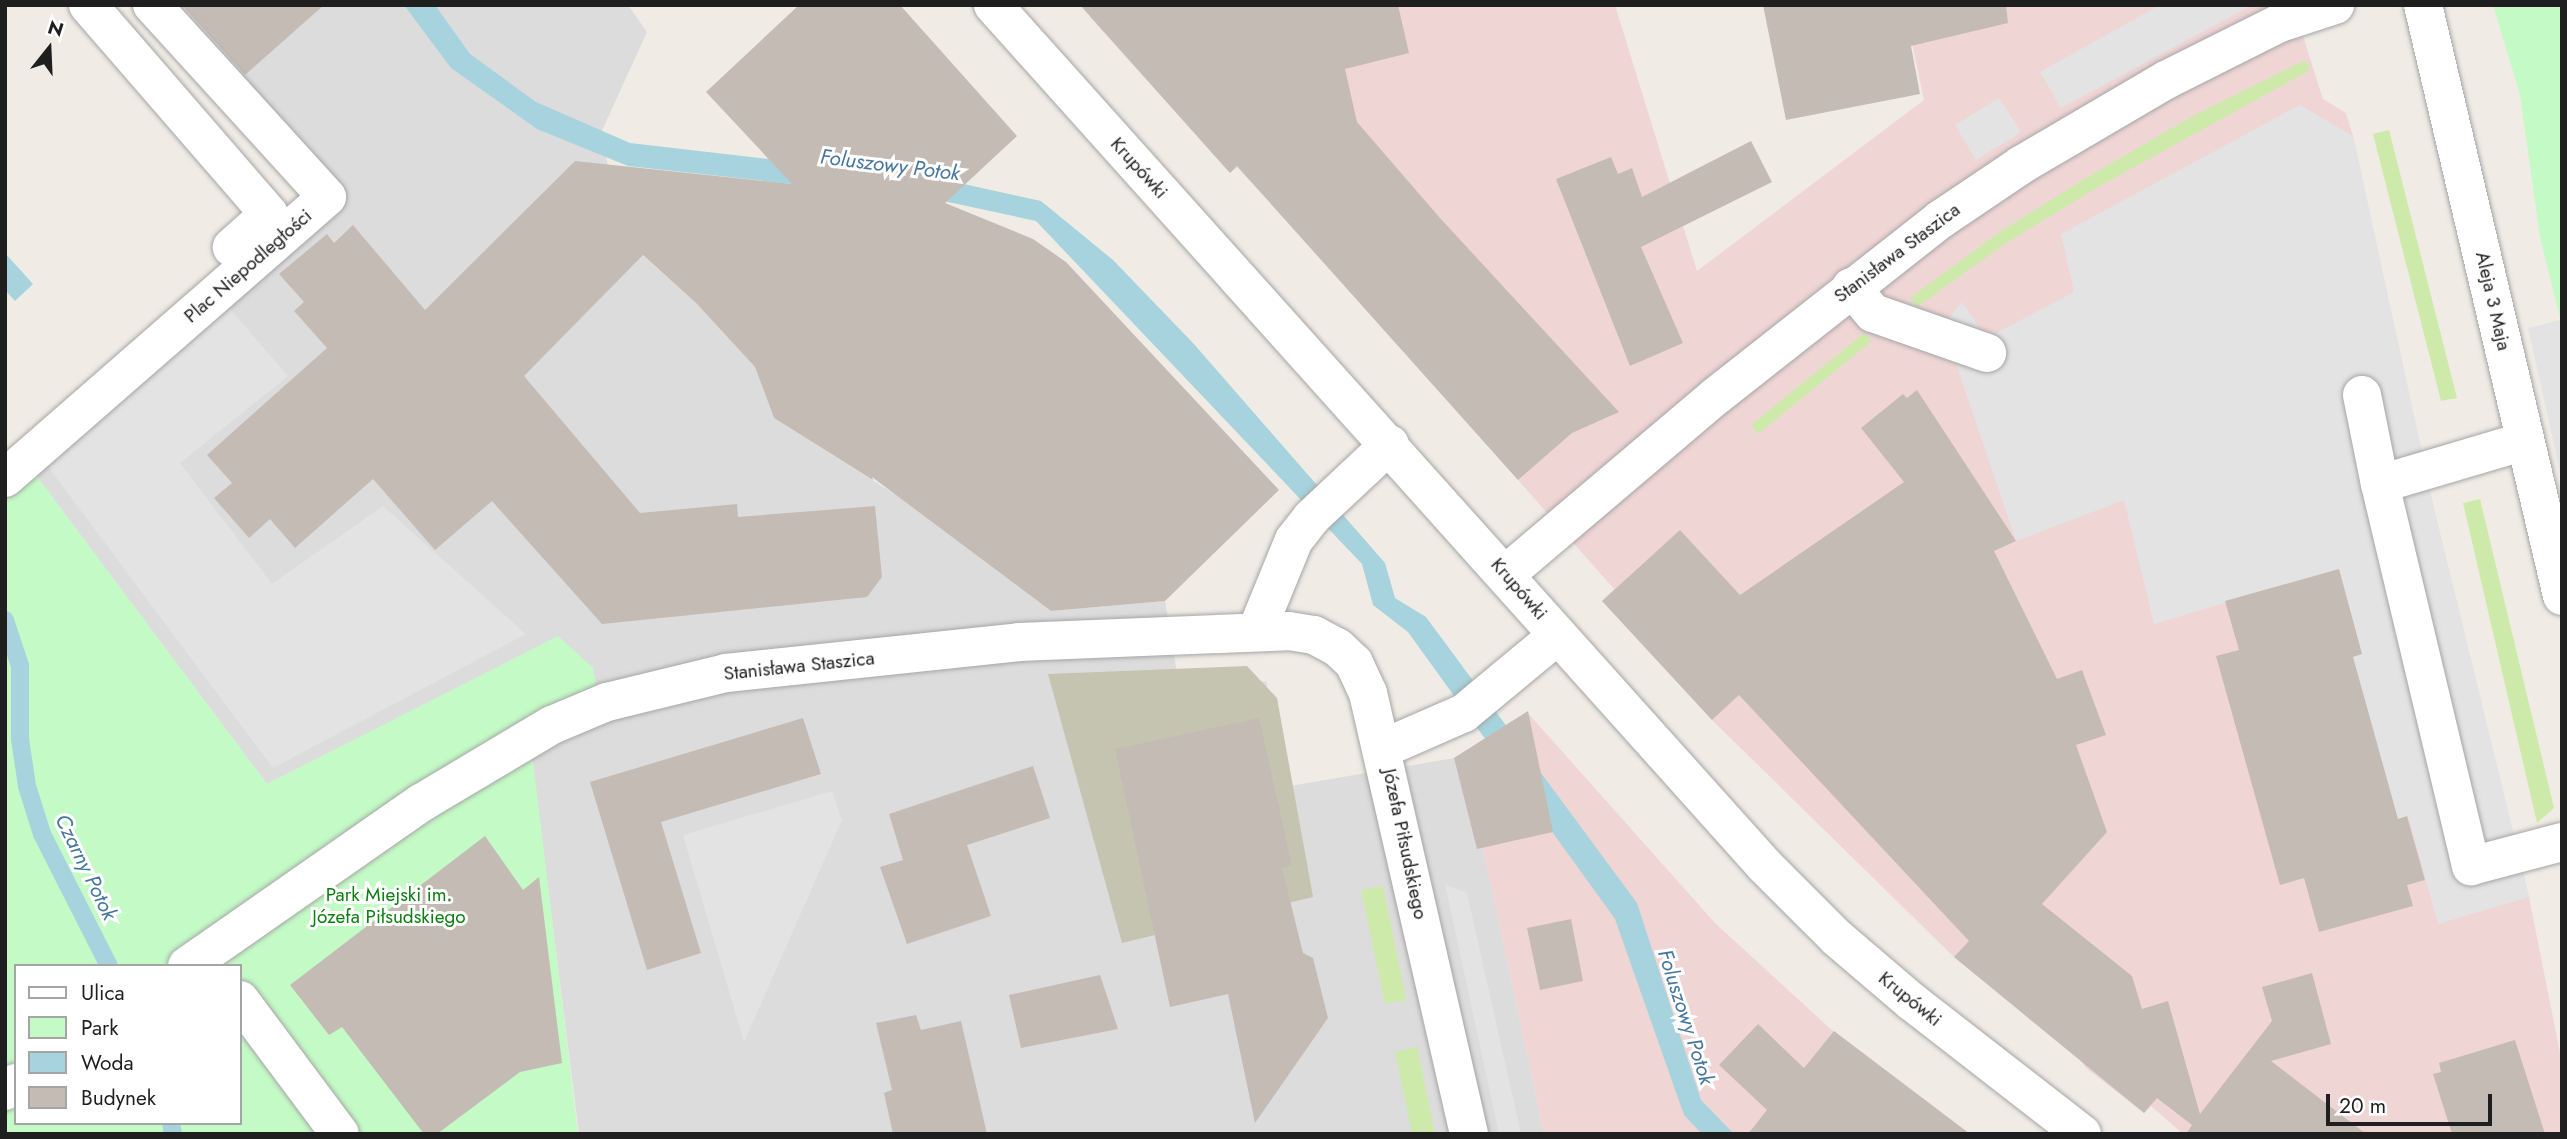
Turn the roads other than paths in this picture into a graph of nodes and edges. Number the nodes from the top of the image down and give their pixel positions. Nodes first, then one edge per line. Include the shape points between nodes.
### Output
1 (88, 5) edge
2 (152, 5) edge
3 (993, 5) edge
4 (2335, 5) edge
5 (2423, 5) edge
6 (1851, 287) junction
7 (1987, 353) dead end
8 (2362, 395) dead end
9 (2525, 442) junction
10 (1390, 444) junction
11 (5, 446) edge
12 (5, 478) edge
13 (2380, 484) junction
14 (1506, 574) junction
15 (2562, 596) edge
16 (1257, 630) junction
17 (1558, 635) junction
18 (1384, 748) junction
19 (2562, 842) edge
20 (202, 962) edge
21 (242, 1003) edge
22 (340, 1134) edge
23 (1469, 1134) edge
24 (2082, 1134) edge

1 - 11 street via 270,214
2 - 12 street, Plac Niepodległości via 327,198
3 - 10 street, Krupówki
4 - 6 street, Stanisława Staszica via 2232,46 2100,116 1941,219
5 - 9 street, Aleja 3 Maja
6 - 7 street via 1873,313
6 - 14 street, Stanisława Staszica
8 - 13 street
9 - 13 street
9 - 15 street, Aleja 3 Maja
10 - 14 street, Krupówki
10 - 16 street via 1311,518 1294,540
13 - 19 street via 2471,866
14 - 17 street, Krupówki
16 - 18 street, Józefa Piłsudskiego via 1314,635 1337,647 1354,663 1364,683
16 - 20 street, Stanisława Staszica via 1019,642 726,673 607,702 552,725 456,781
17 - 18 street via 1464,713
17 - 24 street, Krupówki via 1765,866 1838,938
18 - 23 street, Józefa Piłsudskiego
21 - 22 street

